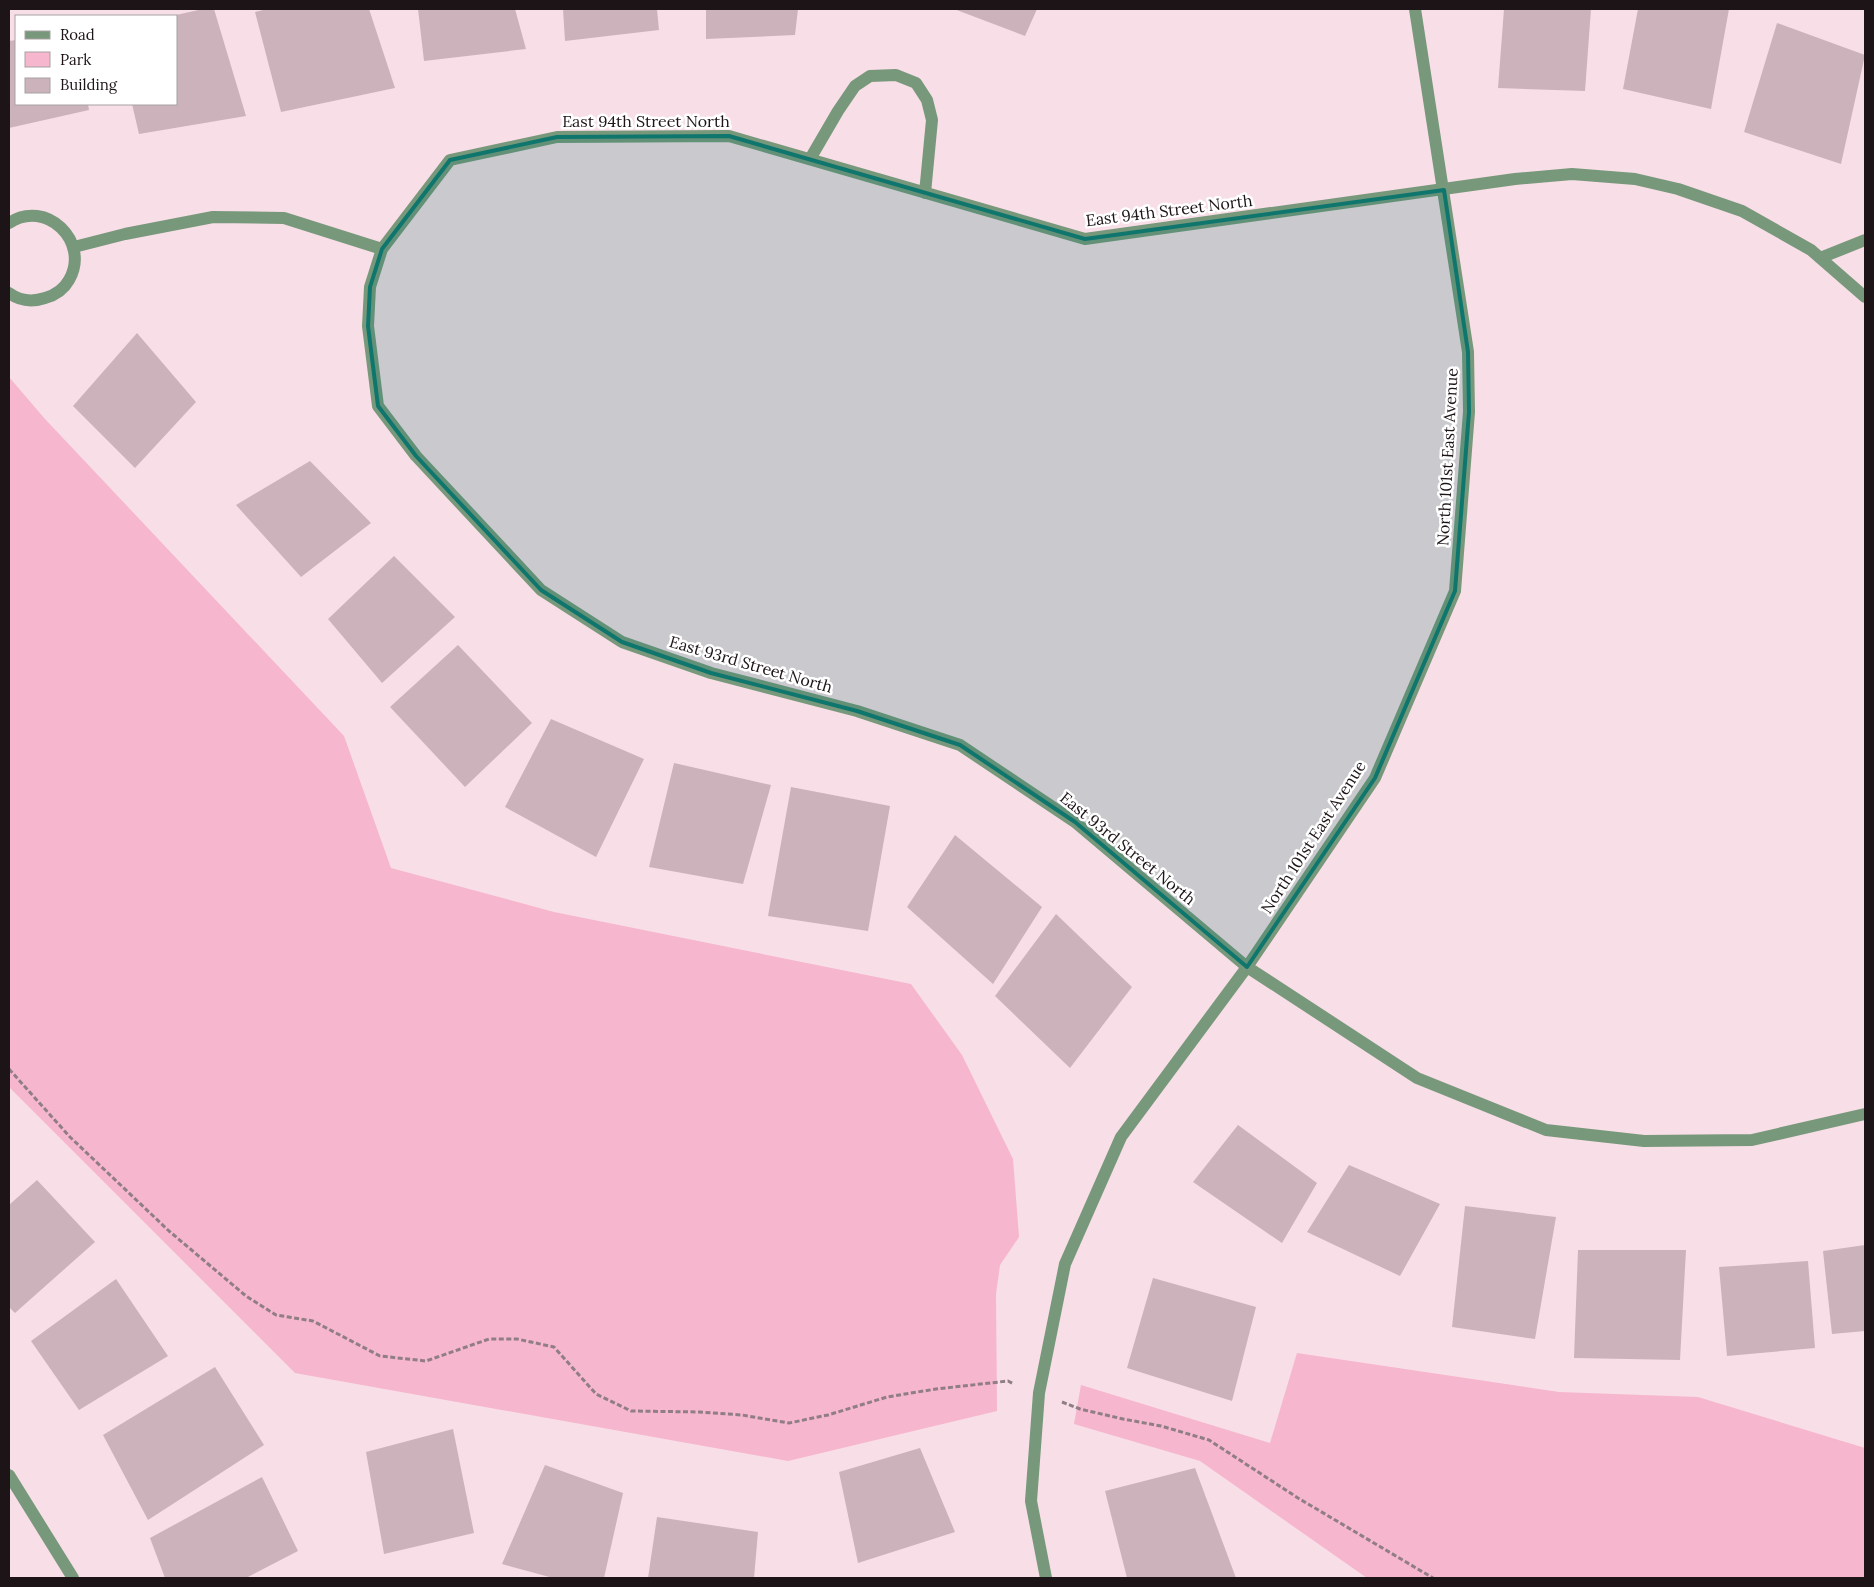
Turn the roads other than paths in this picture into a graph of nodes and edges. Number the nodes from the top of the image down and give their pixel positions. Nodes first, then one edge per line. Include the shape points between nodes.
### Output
1 (1415, 9) edge
2 (810, 159) junction
3 (1444, 190) junction
4 (925, 193) junction
5 (9, 223) edge
6 (1865, 240) edge
7 (74, 247) junction
8 (382, 249) junction
9 (1820, 258) junction
10 (9, 293) edge
11 (1865, 297) edge
12 (378, 406) joint
13 (1246, 966) junction
14 (1865, 1114) edge
15 (9, 1475) edge
16 (73, 1578) edge
17 (1046, 1578) edge

1 - 3 street, North 101st East Avenue
2 - 4 street, East 94th Street North
2 - 4 street via 855,86 870,76 896,75 916,83 927,100 932,120
2 - 8 street, East 94th Street North via 729,136 557,137 450,160
3 - 4 street, East 94th Street North via 1085,239
3 - 9 street, East 94th Street North via 1572,174 1635,179 1678,189 1742,211
3 - 13 street, North 101st East Avenue via 1468,352 1469,412 1454,591 1375,778
5 - 7 street via 28,216 49,219 65,231
6 - 9 street
7 - 8 street via 213,217 284,218
7 - 10 street via 73,272 58,293 32,301
8 - 12 street, East 94th Street North via 370,287 368,326
9 - 11 street, East 94th Street North
12 - 13 street, East 93rd Street North via 416,456 541,590 622,642 710,672 857,711 960,745 1075,822
13 - 14 street, East 93rd Street North via 1417,1078 1546,1130 1644,1142 1752,1140
13 - 17 street, North 101st East Avenue via 1121,1137 1065,1264 1038,1393 1031,1501
15 - 16 street

